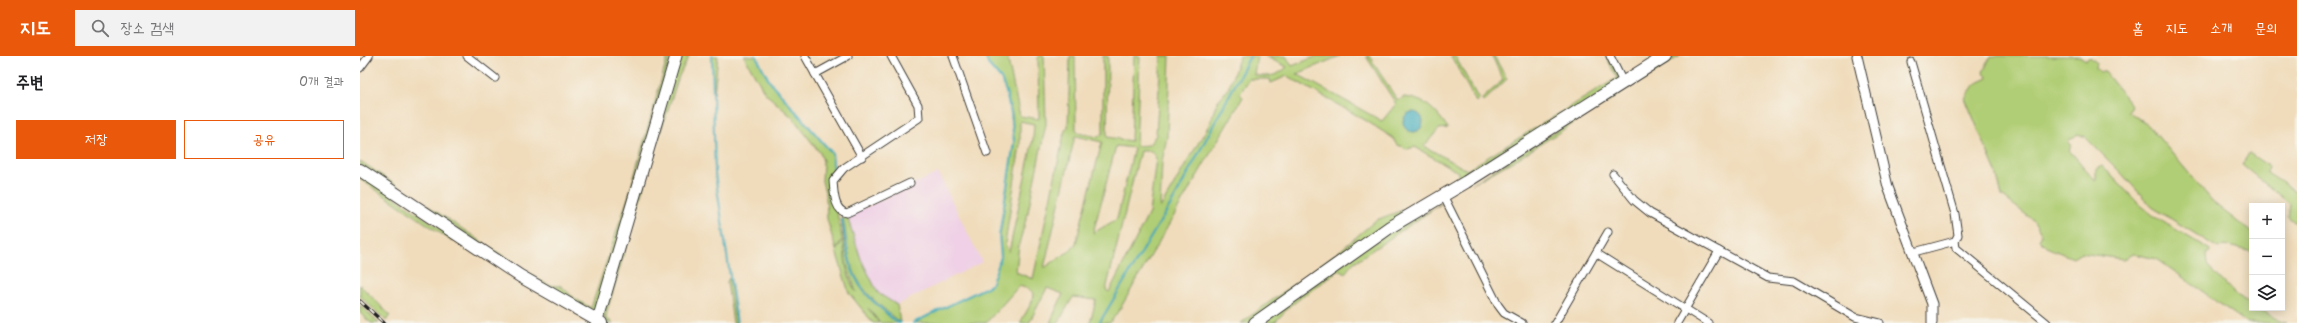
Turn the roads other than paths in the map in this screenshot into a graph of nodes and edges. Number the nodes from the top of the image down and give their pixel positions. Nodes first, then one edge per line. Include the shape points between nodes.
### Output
1 (369, 56) edge
2 (467, 56) edge
3 (676, 56) edge
4 (805, 56) edge
5 (848, 56) edge
6 (891, 56) edge
7 (953, 56) edge
8 (1610, 56) edge
9 (1665, 56) edge
10 (1857, 56) edge
11 (1911, 62) dead end
12 (360, 68) edge
13 (815, 74) junction
14 (494, 78) dead end
15 (1623, 82) junction
16 (987, 153) dead end
17 (862, 157) junction
18 (360, 170) edge
19 (1613, 174) dead end
20 (910, 183) dead end
21 (1443, 195) junction
22 (1608, 232) dead end
23 (1955, 241) junction
24 (1719, 251) junction
25 (1914, 252) junction
26 (1596, 253) junction
27 (1685, 309) junction
28 (599, 322) edge
29 (1255, 323) edge
30 (1522, 323) edge
31 (1555, 323) edge
32 (1677, 323) edge
33 (1708, 323) edge
34 (1880, 323) edge
35 (1932, 323) edge
36 (2047, 323) edge

1 - 12 street
2 - 14 street
3 - 28 main road
4 - 13 street
5 - 13 street
6 - 17 street via 918,105 919,118
7 - 16 street
8 - 15 street
9 - 15 main road
10 - 25 street via 1888,187
11 - 23 street via 1955,214 1958,235
13 - 17 street
15 - 21 main road
17 - 20 street via 844,168 833,181 836,200 842,212 858,209
18 - 28 main road via 520,276
19 - 24 street via 1634,200 1650,213
21 - 29 main road via 1390,227
21 - 30 street via 1498,305 1504,314
22 - 26 street
23 - 25 street
23 - 36 street via 1956,248 1963,256
24 - 27 street
24 - 34 street via 1768,278 1794,281 1854,317
25 - 35 street via 1932,304
26 - 27 street
26 - 31 street
27 - 32 street
27 - 33 street

